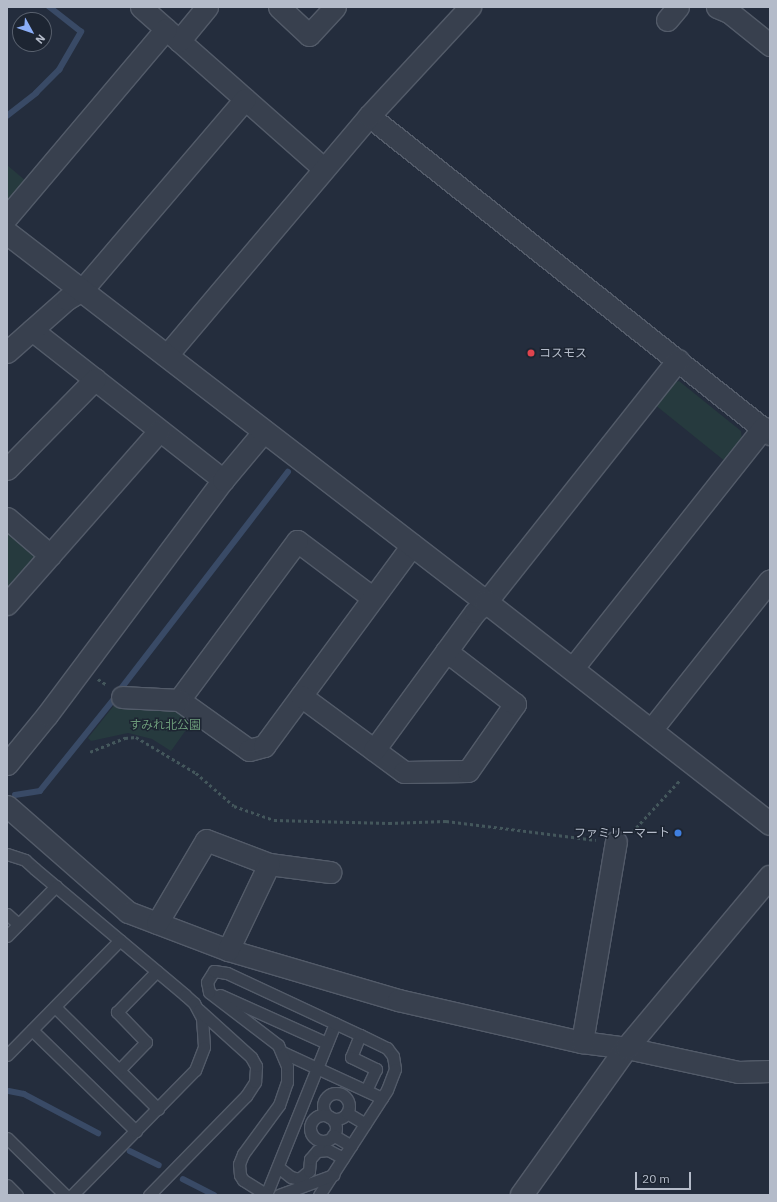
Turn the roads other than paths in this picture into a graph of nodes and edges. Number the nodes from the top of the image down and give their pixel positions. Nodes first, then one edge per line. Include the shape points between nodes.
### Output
1 (141, 7) edge
2 (207, 7) edge
3 (279, 7) edge
4 (335, 7) edge
5 (470, 7) edge
6 (717, 7) edge
7 (172, 35) junction
8 (770, 45) edge
9 (245, 99) junction
10 (369, 116) junction
11 (324, 169) junction
12 (7, 217) edge
13 (7, 233) edge
14 (82, 290) junction
15 (32, 330) junction
16 (7, 352) edge
17 (166, 355) junction
18 (678, 360) junction
19 (95, 379) junction
20 (264, 430) junction
21 (158, 431) junction
22 (766, 431) edge
23 (7, 469) edge
24 (223, 480) junction
25 (7, 518) edge
26 (412, 545) junction
27 (50, 555) junction
28 (770, 580) edge
29 (373, 598) junction
30 (486, 602) junction
31 (7, 604) edge
32 (446, 651) junction
33 (572, 669) junction
34 (301, 696) junction
35 (122, 697) road end
36 (179, 700) junction
37 (651, 730) junction
38 (374, 750) junction
39 (7, 764) edge
40 (7, 806) edge
41 (770, 824) edge
42 (616, 842) road end
43 (7, 854) edge
44 (269, 864) junction
45 (330, 872) dead end
46 (770, 877) edge
47 (56, 886) junction
48 (7, 914) edge
49 (157, 923) junction
50 (18, 924) junction
51 (7, 936) edge
52 (120, 940) junction
53 (228, 950) junction
54 (157, 971) junction
55 (208, 989) junction
56 (54, 1007) junction
57 (199, 1010) junction
58 (335, 1023) junction
59 (32, 1030) junction
60 (360, 1035) junction
61 (582, 1042) junction
62 (327, 1043) junction
63 (627, 1048) junction
64 (282, 1052) junction
65 (7, 1055) edge
66 (317, 1068) junction
67 (119, 1070) junction
68 (770, 1071) edge
69 (366, 1090) junction
70 (382, 1098) junction
71 (158, 1109) junction
72 (347, 1113) junction
73 (330, 1118) junction
74 (365, 1124) junction
75 (136, 1131) junction
76 (333, 1134) junction
77 (7, 1138) edge
78 (351, 1146) junction
79 (343, 1158) junction
80 (278, 1167) junction
81 (333, 1174) junction
82 (7, 1185) edge
83 (17, 1195) edge
84 (66, 1195) edge
85 (72, 1195) edge
86 (149, 1195) edge
87 (267, 1195) edge
88 (279, 1195) edge
89 (319, 1195) edge
90 (522, 1195) edge

1 - 7 street
2 - 7 street
3 - 4 street via 309,35
5 - 10 street
6 - 8 street via 729,12
7 - 9 street
7 - 12 street
9 - 11 street
9 - 14 street
10 - 11 street
10 - 18 street
11 - 17 street
13 - 14 street
14 - 15 street via 67,299
14 - 17 street
15 - 16 street
15 - 19 street
17 - 20 street
18 - 22 street
18 - 30 street
19 - 21 street
19 - 23 street
20 - 24 street
20 - 26 street
21 - 24 street
21 - 27 street
22 - 33 street
24 - 39 street via 47,715
25 - 27 street
26 - 29 street
26 - 30 street
27 - 31 street
28 - 37 street
29 - 34 street
29 - 36 street via 298,541
30 - 32 street via 475,612
30 - 33 street
32 - 38 street
32 - 38 street via 515,704 468,771 404,772
33 - 37 street
34 - 36 street via 264,746 249,750
34 - 38 street
35 - 36 street
37 - 41 street
40 - 49 street via 15,810 123,908
42 - 61 street
43 - 47 lane via 25,860
44 - 45 street
44 - 49 street via 206,840
44 - 53 street
46 - 63 street
47 - 50 lane
47 - 52 lane
48 - 50 lane
49 - 53 street
50 - 51 lane
52 - 54 lane
52 - 56 lane
53 - 61 street via 398,1000
54 - 57 lane
54 - 67 lane via 117,1012 146,1042
55 - 58 lane via 207,982 211,974 222,971
55 - 62 lane
55 - 64 lane via 273,1040
56 - 59 lane
56 - 67 lane
57 - 71 lane via 205,1039 199,1063 186,1081
57 - 86 lane via 251,1057 256,1066 255,1082 246,1096
58 - 60 lane
58 - 62 lane
59 - 65 lane
59 - 75 lane
60 - 69 lane via 350,1057 376,1068
60 - 70 lane via 387,1048 393,1056 393,1077
61 - 63 street
62 - 66 lane
63 - 68 street via 738,1072
63 - 90 street
64 - 66 lane
64 - 87 lane via 288,1073 284,1095 239,1164 243,1180
66 - 69 lane
66 - 80 lane
67 - 71 lane
69 - 70 lane
70 - 74 lane
71 - 75 lane
72 - 73 lane via 342,1118
72 - 73 lane via 348,1101 343,1095 334,1094 327,1098 324,1105 325,1112
72 - 74 lane
73 - 76 lane via 335,1125
73 - 76 lane via 317,1116 310,1124 310,1131 321,1141
74 - 78 lane
75 - 85 lane
76 - 78 lane
77 - 84 lane
78 - 79 lane
79 - 80 lane via 328,1150 317,1151 310,1159 310,1170 298,1179
79 - 81 lane
80 - 87 lane
81 - 88 lane
81 - 89 lane
82 - 83 lane

